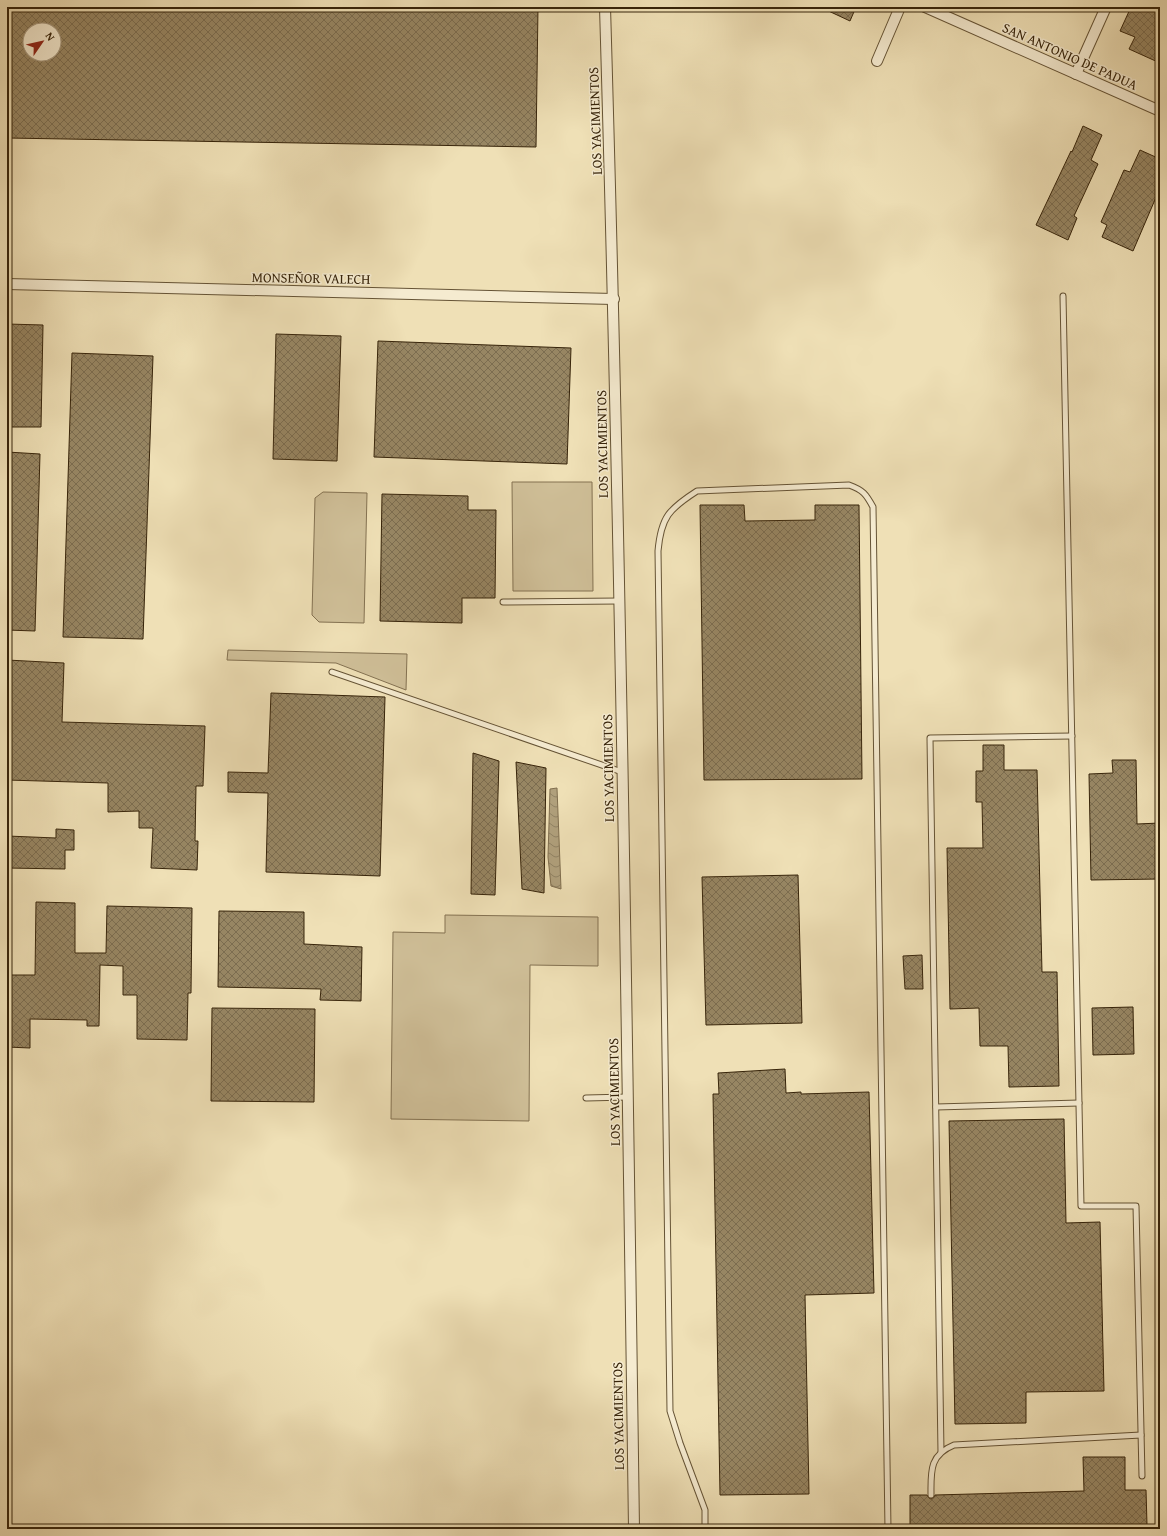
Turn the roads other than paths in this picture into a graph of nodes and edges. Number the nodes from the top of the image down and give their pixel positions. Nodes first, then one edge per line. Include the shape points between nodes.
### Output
1 (605, 7) edge
2 (900, 7) edge
3 (925, 7) edge
4 (1106, 7) edge
5 (877, 61) dead end
6 (1076, 74) junction
7 (1160, 111) edge
8 (7, 284) edge
9 (1063, 296) dead end
10 (614, 299) junction
11 (619, 601) junction
12 (503, 602) dead end
13 (332, 672) dead end
14 (1072, 736) junction
15 (622, 772) junction
16 (628, 1097) junction
17 (586, 1098) dead end
18 (1079, 1103) junction
19 (936, 1107) junction
20 (1141, 1435) junction
21 (941, 1452) junction
22 (1142, 1476) dead end
23 (931, 1495) dead end
24 (634, 1529) edge
25 (705, 1529) edge
26 (888, 1529) edge

1 - 10 street, LOS YACIMIENTOS
2 - 5 street
3 - 6 street, SAN ANTONIO DE PADUA
4 - 6 street
6 - 7 street, SAN ANTONIO DE PADUA
8 - 10 street, MONSEÑOR VALECH
9 - 14 lane
10 - 11 street, LOS YACIMIENTOS
11 - 12 lane
11 - 15 street, LOS YACIMIENTOS
13 - 15 lane
14 - 18 lane
14 - 19 lane via 930,738
15 - 16 street, LOS YACIMIENTOS
16 - 17 lane
16 - 24 street, LOS YACIMIENTOS
18 - 19 lane
18 - 20 lane via 1081,1206 1136,1206
19 - 21 lane
20 - 21 lane via 954,1445
20 - 22 lane
21 - 23 lane via 931,1472
25 - 26 lane via 705,1510 670,1411 658,551 660,536 668,514 697,491 849,484 860,489 873,507

